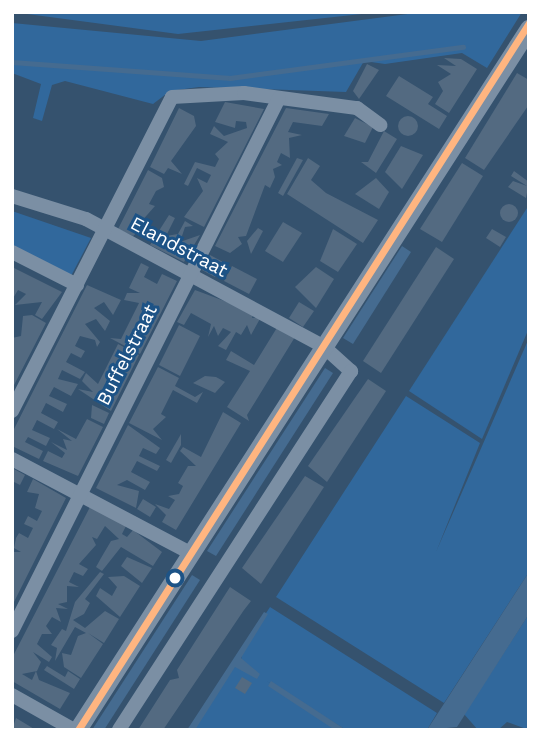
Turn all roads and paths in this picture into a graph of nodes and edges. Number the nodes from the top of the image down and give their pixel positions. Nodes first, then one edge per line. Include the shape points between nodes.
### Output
1 (528, 28) edge
2 (279, 98) junction
3 (380, 125) dead end
4 (12, 196) edge
5 (103, 229) junction
6 (12, 252) edge
7 (190, 273) junction
8 (77, 285) junction
9 (323, 346) junction
10 (12, 411) edge
11 (12, 459) edge
12 (80, 492) junction
13 (192, 554) junction
14 (12, 631) edge
15 (12, 695) edge
16 (76, 730) edge
17 (119, 730) edge

1 - 9 street
2 - 3 street via 357,108
2 - 5 street via 172,97
2 - 7 street, Buffelstraat
4 - 5 street, Elandstraat
5 - 7 street, Elandstraat
5 - 8 street
6 - 8 street
7 - 9 street, Elandstraat
7 - 12 street, Buffelstraat
8 - 10 street
9 - 13 street
9 - 17 street, Elandstraat via 351,371
11 - 12 street
12 - 13 street
12 - 14 street, Buffelstraat
13 - 16 street
15 - 16 street

